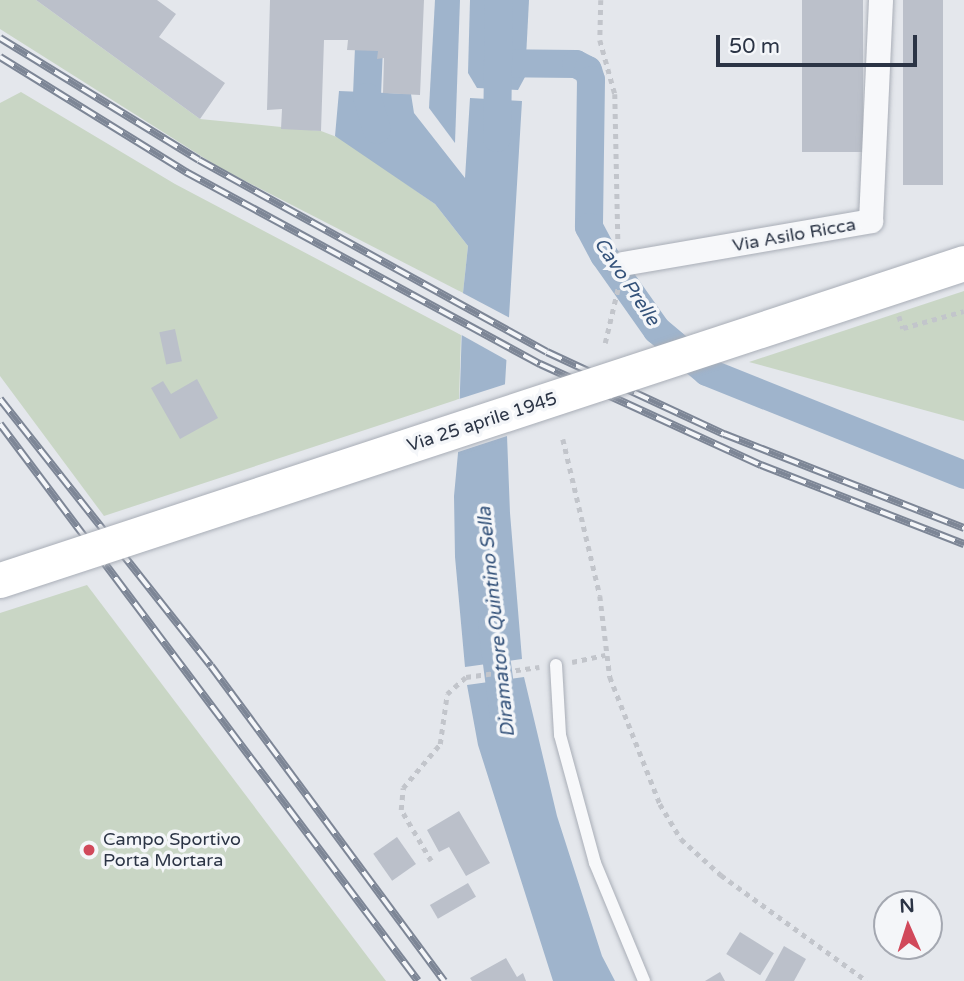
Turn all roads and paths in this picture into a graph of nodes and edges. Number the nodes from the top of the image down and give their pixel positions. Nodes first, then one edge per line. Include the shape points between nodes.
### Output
1 (601, 0) edge
2 (881, 0) edge
3 (964, 263) edge
4 (623, 264) joint
5 (617, 289) dead end
6 (606, 343) dead end
7 (563, 439) dead end
8 (0, 580) edge
9 (556, 665) dead end
10 (523, 668) dead end
11 (431, 861) dead end
12 (644, 981) edge
13 (867, 981) edge

1 - 4 path via 600,40 615,94 617,240
2 - 4 street, Via Asilo Ricca via 871,221
3 - 8 street, Via 25 aprile 1945, bridge
5 - 6 path
7 - 13 path via 600,596 610,677 660,804 681,839 721,876
9 - 12 lane via 560,735 595,863
10 - 11 path via 466,677 447,694 440,744 403,788 401,810

